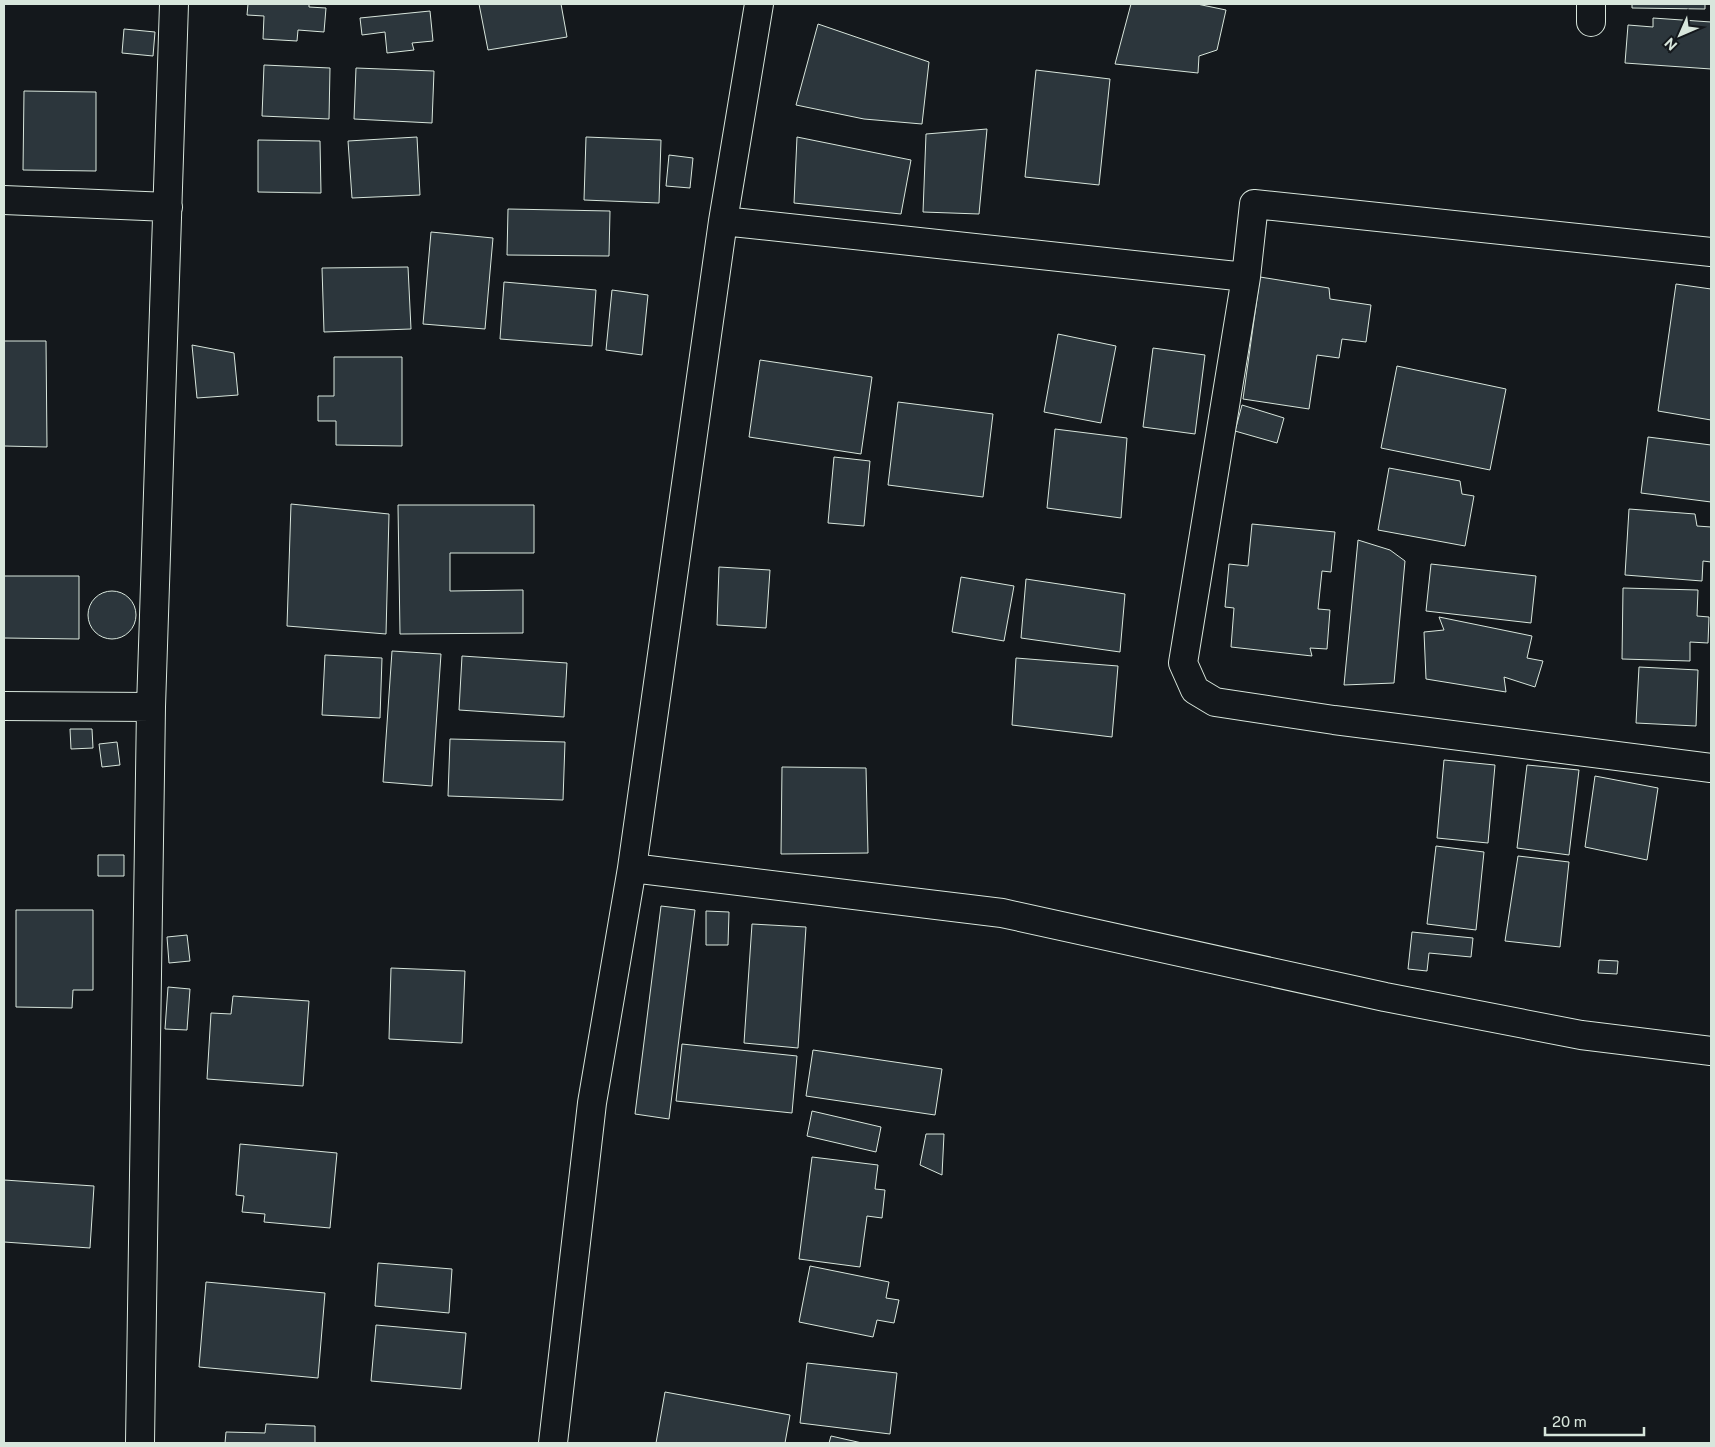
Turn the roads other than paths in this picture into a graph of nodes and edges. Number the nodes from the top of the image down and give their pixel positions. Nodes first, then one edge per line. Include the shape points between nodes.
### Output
1 (174, 4) edge
2 (760, 4) edge
3 (4, 200) edge
4 (168, 207) junction
5 (723, 221) junction
6 (1711, 252) edge
7 (1246, 277) junction
8 (4, 706) edge
9 (151, 707) junction
10 (1711, 768) edge
11 (632, 868) junction
12 (1711, 1051) edge
13 (140, 1443) edge
14 (553, 1443) edge

1 - 4 street
2 - 5 street
3 - 4 street
4 - 9 street
5 - 7 street
5 - 11 street
6 - 7 street via 1254,204
7 - 10 street via 1183,663 1194,690 1215,702 1334,720
8 - 9 street
9 - 13 street
11 - 12 street via 1002,913 1571,1034
11 - 14 street via 592,1103

